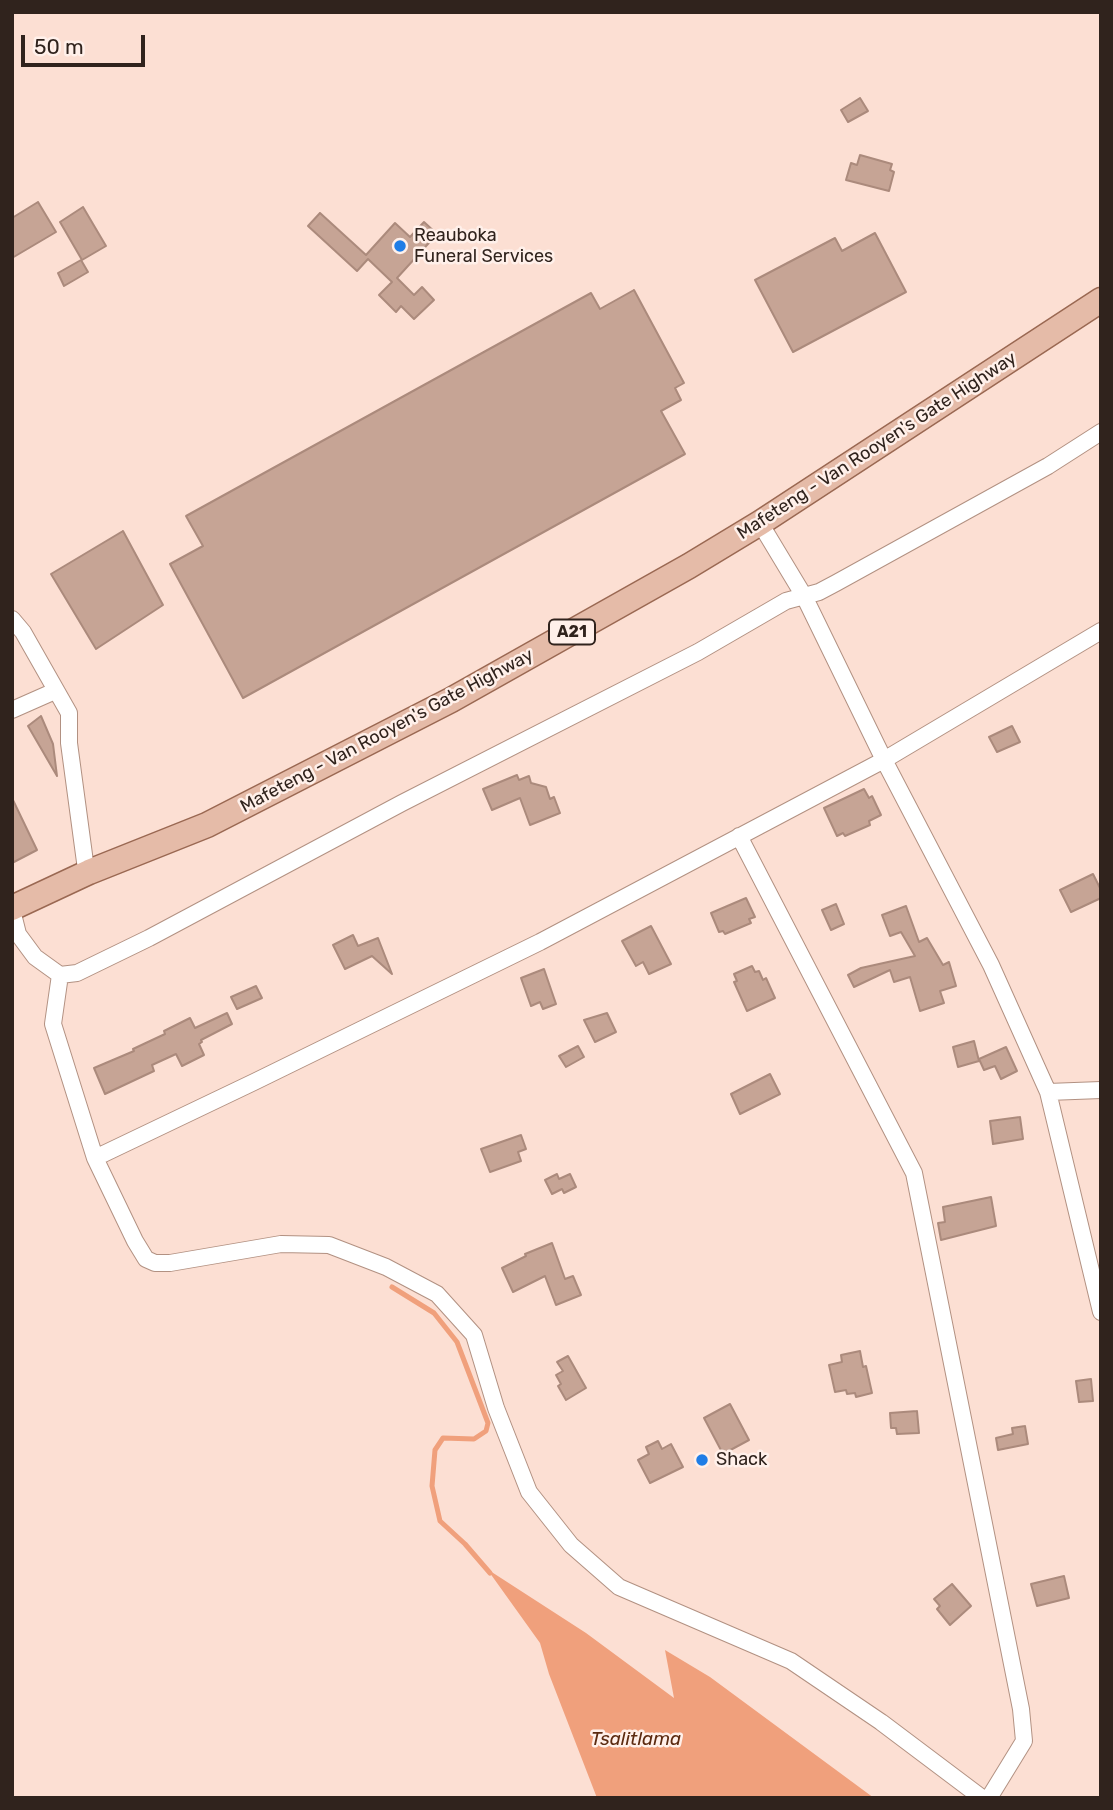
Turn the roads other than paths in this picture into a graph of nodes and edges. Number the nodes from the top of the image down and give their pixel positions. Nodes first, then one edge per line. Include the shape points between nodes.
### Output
1 (1101, 300) edge
2 (1101, 432) edge
3 (760, 523) junction
4 (804, 596) junction
5 (12, 619) edge
6 (1101, 631) edge
7 (55, 691) junction
8 (12, 710) edge
9 (884, 760) junction
10 (739, 836) junction
11 (89, 872) junction
12 (12, 909) edge
13 (60, 975) junction
14 (1101, 1090) edge
15 (1048, 1091) junction
16 (95, 1158) junction
17 (1101, 1312) edge
18 (982, 1798) edge
19 (989, 1798) edge

1 - 3 main road, Mafeteng - Van Rooyen's Gate Highway / A21
2 - 4 street via 1048,466 836,583
3 - 4 street
3 - 11 main road, Mafeteng - Van Rooyen's Gate Highway / A21 via 451,700 207,825
4 - 9 street
4 - 13 street via 786,601 698,652 149,938 77,973
5 - 7 street
6 - 9 street
7 - 8 street
7 - 11 street via 69,713 69,744
9 - 10 street
9 - 15 street via 991,965
10 - 16 street via 484,971
10 - 19 street via 914,1172 1021,1709 1024,1741
11 - 12 main road, Mafeteng - Van Rooyen's Gate Highway / A21
12 - 13 street via 18,934 35,957
13 - 16 street via 52,1024
14 - 15 street
15 - 17 street
16 - 18 street via 135,1241 146,1259 155,1264 281,1244 329,1245 386,1267 437,1294 474,1335 529,1492 571,1545 619,1587 792,1661

